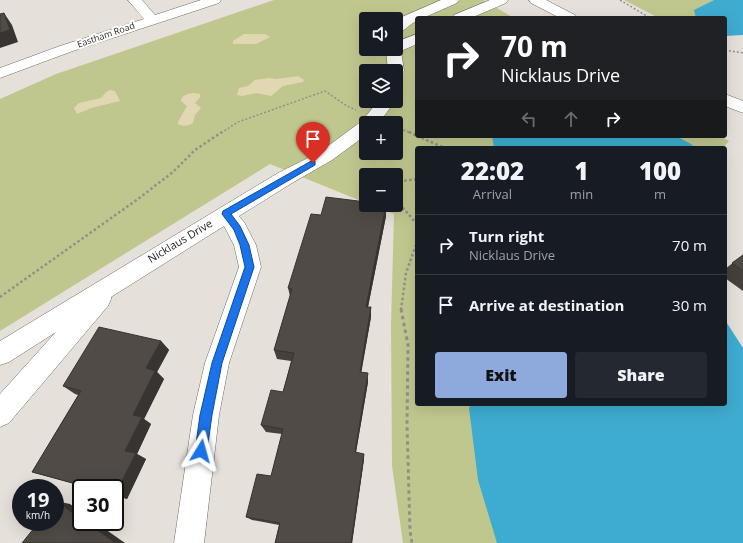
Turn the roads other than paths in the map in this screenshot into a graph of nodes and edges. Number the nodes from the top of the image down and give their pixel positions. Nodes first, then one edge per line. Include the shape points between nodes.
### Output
1 (135, 0) edge
2 (214, 0) edge
3 (452, 0) edge
4 (501, 0) edge
5 (536, 0) edge
6 (415, 16) edge
7 (415, 16) edge
8 (464, 16) edge
9 (566, 16) edge
10 (152, 20) junction
11 (403, 23) edge
12 (415, 39) edge
13 (403, 45) edge
14 (0, 73) edge
15 (727, 100) edge
16 (382, 108) edge
17 (743, 108) edge
18 (375, 116) edge
19 (359, 131) edge
20 (226, 214) junction
21 (116, 280) junction
22 (0, 354) edge
23 (0, 414) edge
24 (189, 543) edge

1 - 10 street
2 - 10 street, Eastham Road
3 - 6 street
4 - 8 street
5 - 9 street
7 - 11 street
10 - 14 street, Eastham Road
12 - 13 street
15 - 17 street
16 - 18 street
19 - 20 street, Nicklaus Drive via 326,156
20 - 21 street, Nicklaus Drive
20 - 24 street via 237,228 245,245 250,267 217,363 206,415
21 - 22 street, Nicklaus Drive
21 - 23 street, Nicklaus Drive

